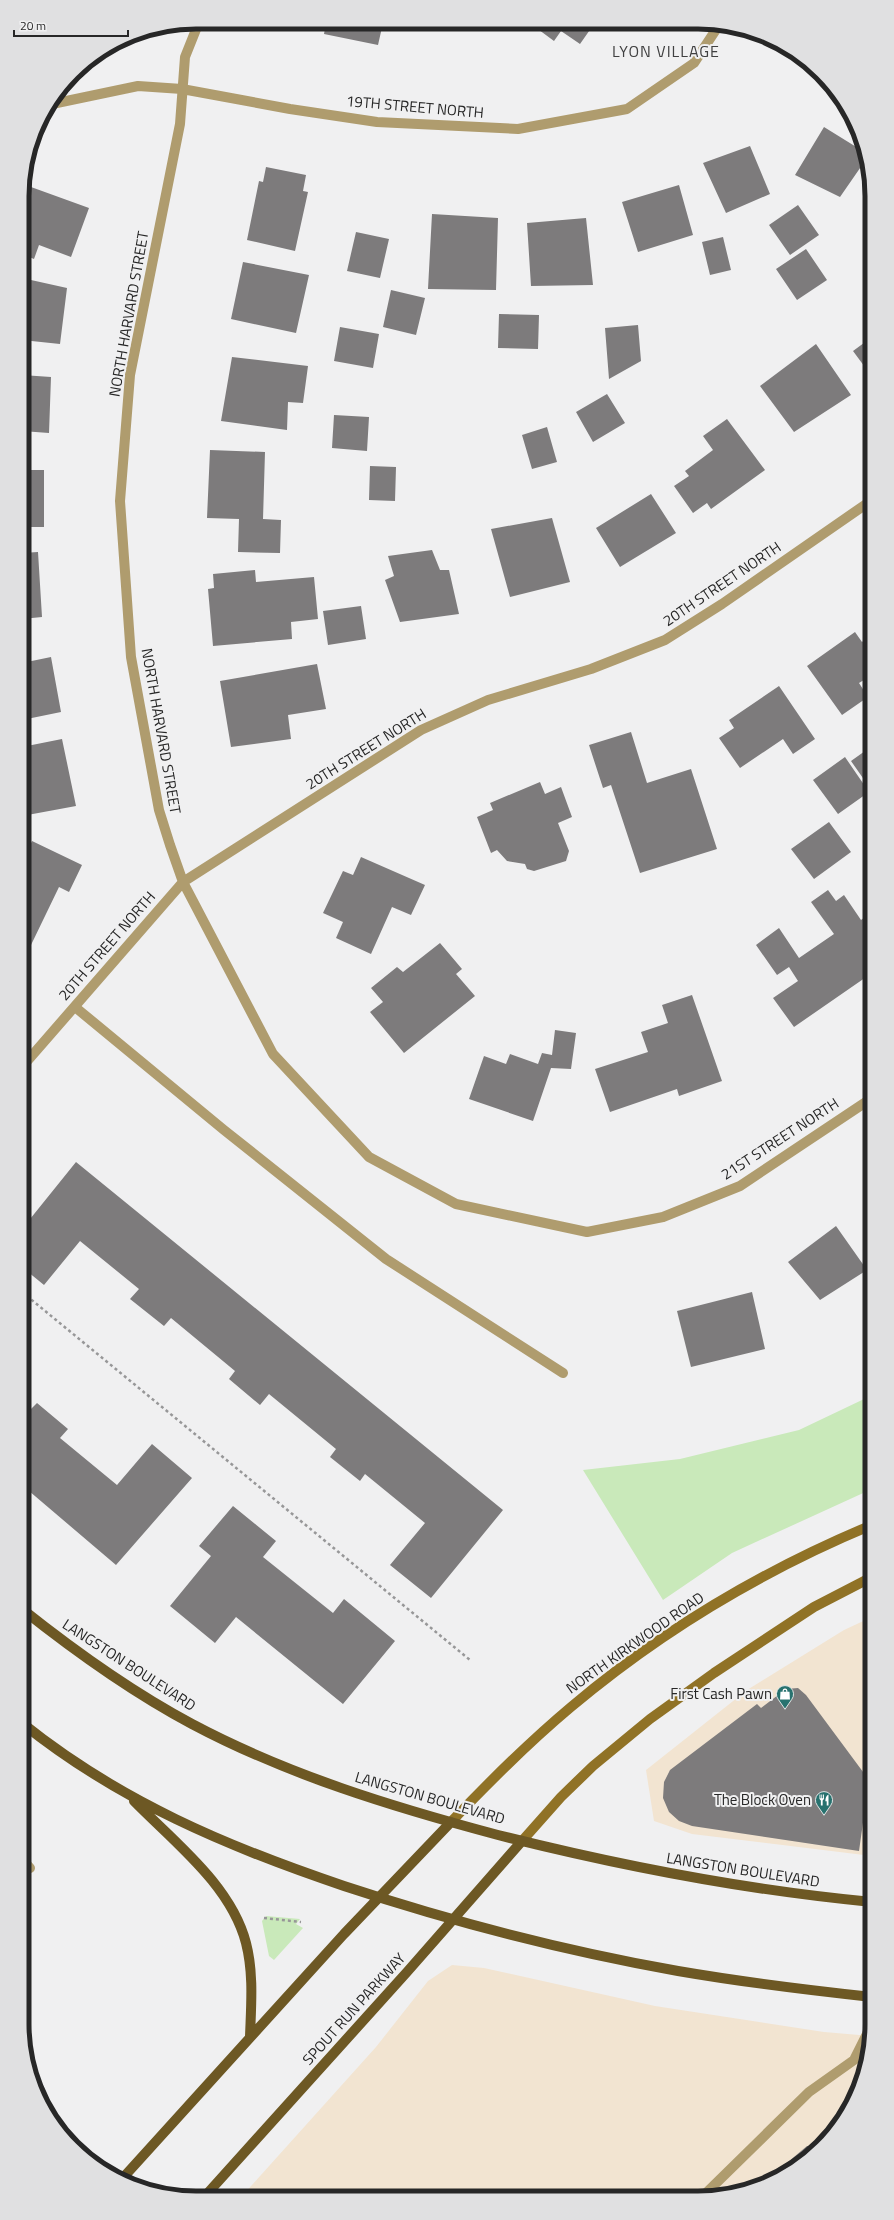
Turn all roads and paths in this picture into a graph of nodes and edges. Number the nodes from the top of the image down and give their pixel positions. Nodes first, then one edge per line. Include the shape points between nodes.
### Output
1 (196, 29) edge
2 (716, 30) edge
3 (182, 88) junction
4 (57, 103) edge
5 (865, 505) edge
6 (183, 882) junction
7 (75, 1007) junction
8 (29, 1059) edge
9 (865, 1103) edge
10 (587, 1232) joint
11 (29, 1298) edge
12 (564, 1373) dead end
13 (865, 1528) edge
14 (865, 1581) edge
15 (29, 1614) edge
16 (470, 1660) dead end
17 (29, 1728) edge
18 (127, 1794) junction
19 (451, 1822) junction
20 (522, 1841) junction
21 (379, 1897) junction
22 (865, 1901) edge
23 (261, 1917) dead end
24 (453, 1919) junction
25 (301, 1922) dead end
26 (865, 1996) edge
27 (250, 2037) junction
28 (865, 2039) edge
29 (125, 2175) edge
30 (210, 2191) edge
31 (708, 2191) edge

1 - 3 street, NORTH HARVARD STREET via 185,58
2 - 3 street, 19TH STREET NORTH via 694,63 627,109 518,130 377,122 290,109
3 - 4 street, 19TH STREET NORTH via 138,86
3 - 6 street, NORTH HARVARD STREET via 180,124 130,375 120,501 131,657 159,810
5 - 6 street, 20TH STREET NORTH via 722,604 665,640 590,669 488,700 421,730
6 - 7 street, 20TH STREET NORTH
6 - 10 street, NORTH HARVARD STREET via 273,1054 369,1157 456,1204
7 - 8 street, 20TH STREET NORTH
7 - 12 street via 386,1259
9 - 10 street, 21ST STREET NORTH via 740,1186 663,1217
11 - 16 path
13 - 19 main road, NORTH KIRKWOOD ROAD via 787,1563 712,1608 606,1678 541,1733
14 - 20 main road via 814,1607 650,1719 593,1766
15 - 19 main road, LANGSTON BOULEVARD via 72,1648 191,1724 248,1752 299,1772 403,1809
17 - 18 main road via 87,1770
18 - 21 main road via 187,1825 265,1859
18 - 27 main road via 205,1872 234,1910 247,1944 250,1962
19 - 20 main road, LANGSTON BOULEVARD
19 - 21 main road, NORTH KIRKWOOD ROAD
20 - 22 main road, LANGSTON BOULEVARD via 705,1881
20 - 24 main road, SPOUT RUN PARKWAY
21 - 24 main road
21 - 27 main road
23 - 25 path
24 - 26 main road via 557,1946 678,1971
24 - 30 main road, SPOUT RUN PARKWAY
27 - 29 main road
28 - 31 street via 854,2060 810,2092

